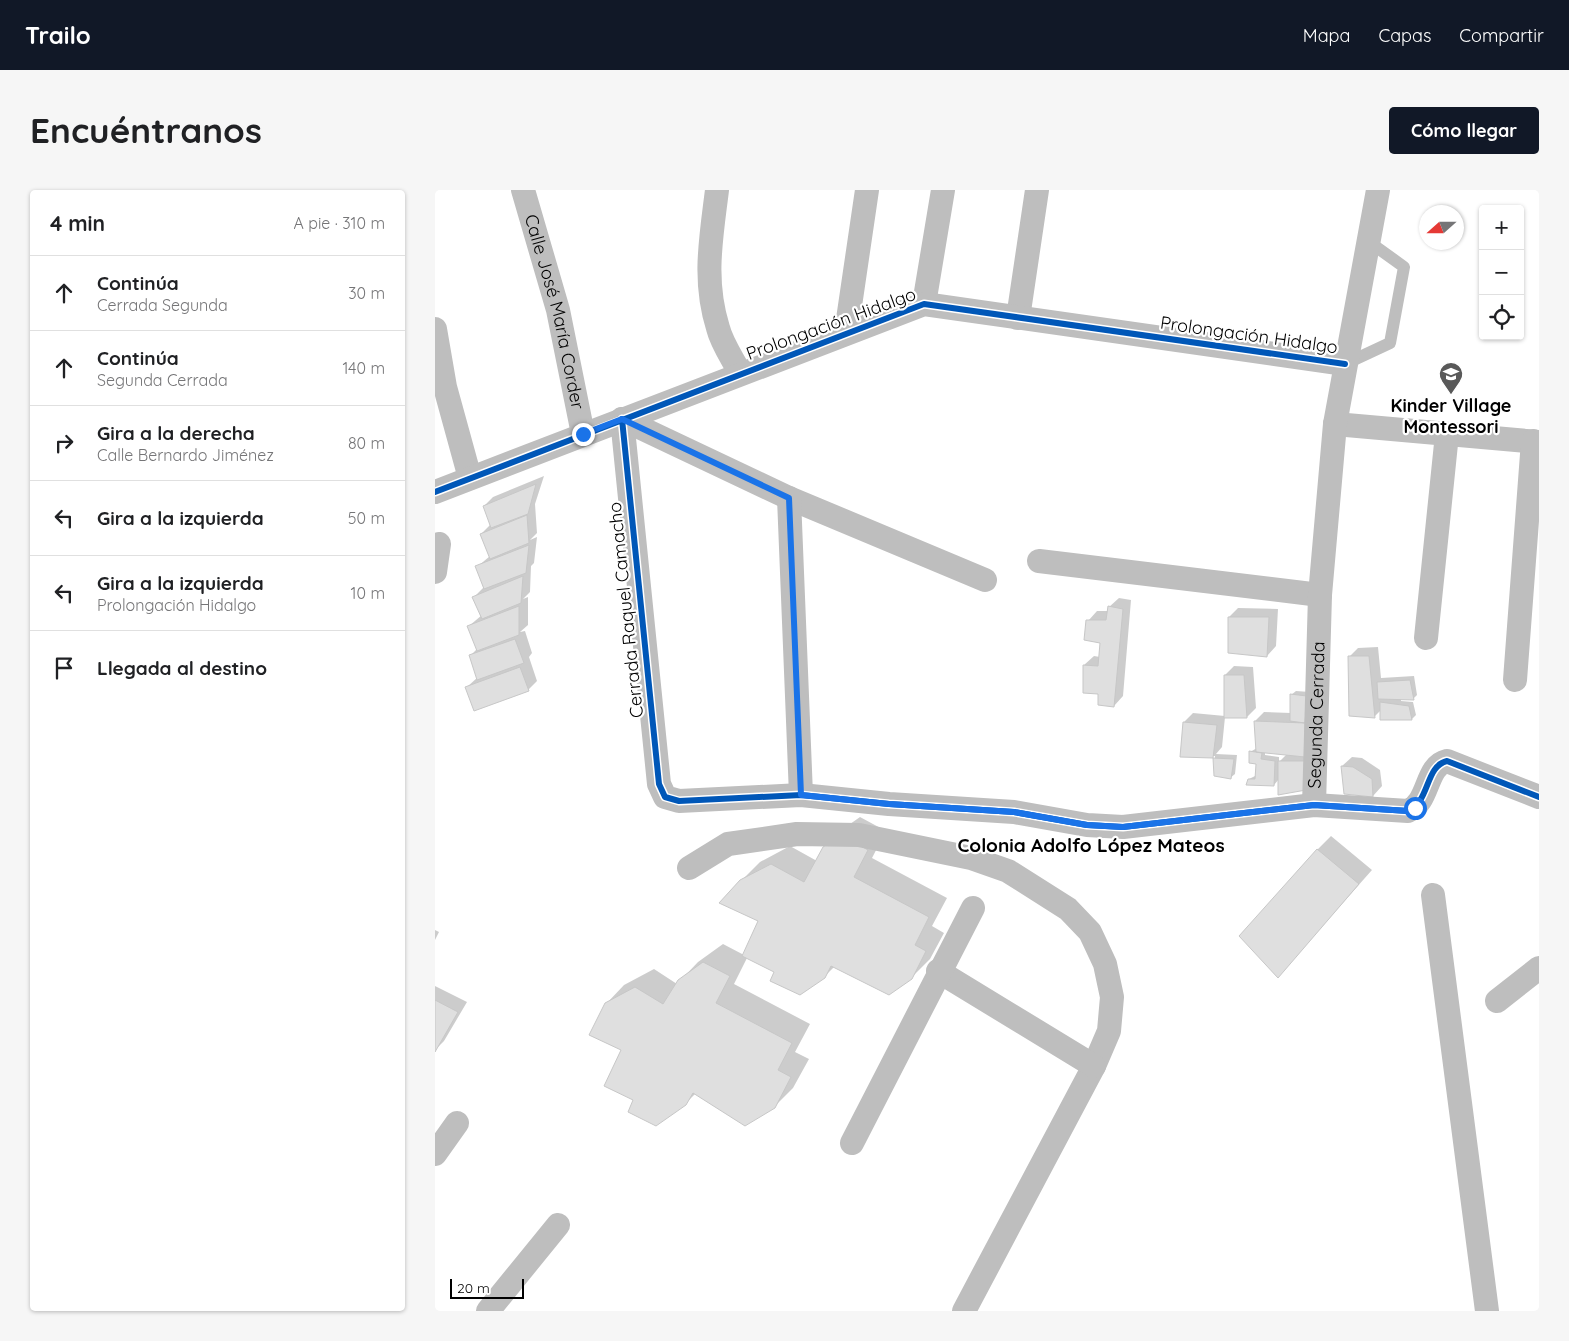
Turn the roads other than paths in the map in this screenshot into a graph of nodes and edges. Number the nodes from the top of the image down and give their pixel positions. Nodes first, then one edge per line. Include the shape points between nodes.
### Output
1 (523, 190) edge
2 (717, 190) edge
3 (867, 190) edge
4 (943, 190) edge
5 (1037, 190) edge
6 (1378, 190) edge
7 (1367, 241) junction
8 (924, 304) junction
9 (1018, 318) junction
10 (435, 329) edge
11 (846, 334) junction
12 (1345, 364) junction
13 (740, 373) junction
14 (622, 419) junction
15 (1335, 424) junction
16 (583, 434) junction
17 (1447, 434) junction
18 (1536, 441) edge
19 (470, 478) junction
20 (435, 492) edge
21 (789, 498) junction
22 (439, 544) dead end
23 (1039, 561) dead end
24 (435, 572) edge
25 (985, 580) dead end
26 (1320, 594) junction
27 (1426, 638) dead end
28 (1515, 680) dead end
29 (801, 795) junction
30 (665, 796) joint
31 (1539, 798) edge
32 (1314, 805) junction
33 (689, 868) dead end
34 (1433, 895) dead end
35 (973, 908) dead end
36 (1539, 968) edge
37 (939, 971) junction
38 (1497, 1001) dead end
39 (1094, 1066) junction
40 (457, 1122) dead end
41 (852, 1143) dead end
42 (435, 1154) edge
43 (558, 1225) dead end
44 (488, 1311) edge
45 (964, 1311) edge
46 (1487, 1311) edge

1 - 16 street, Calle José María Corder via 558,310
2 - 13 street via 708,262 710,295 718,330
3 - 11 street
4 - 8 street
5 - 9 street
6 - 7 street, Segunda Cerrada
7 - 12 street, Segunda Cerrada
7 - 12 lane via 1404,267 1390,343
8 - 9 street, Prolongación Hidalgo
8 - 11 street, Prolongación Hidalgo
9 - 12 street, Prolongación Hidalgo
10 - 19 street via 445,387
11 - 13 street, Prolongación Hidalgo
12 - 15 street, Segunda Cerrada
13 - 14 street, Prolongación Hidalgo
14 - 16 street, Prolongación Hidalgo
14 - 21 street
14 - 30 street, Cerrada Raquel Camacho via 659,784
15 - 17 street
15 - 26 street, Segunda Cerrada
16 - 19 street, Prolongación Hidalgo
17 - 18 street
17 - 27 street
18 - 28 street
19 - 20 street, Prolongación Hidalgo
21 - 25 street
21 - 29 street
22 - 24 street
23 - 26 street
26 - 32 street, Segunda Cerrada
29 - 30 street, Segunda Cerrada via 679,801
29 - 32 street, Segunda Cerrada via 1014,812 1087,825 1123,827
31 - 32 street via 1447,761 1437,766 1421,802 1409,811
33 - 39 street via 728,844 797,834 859,835 971,858 1008,871 1068,909 1090,932 1105,964 1112,997 1109,1031
34 - 46 street
35 - 37 street
36 - 38 street
37 - 39 street
37 - 41 street
39 - 45 street
40 - 42 street
43 - 44 street

